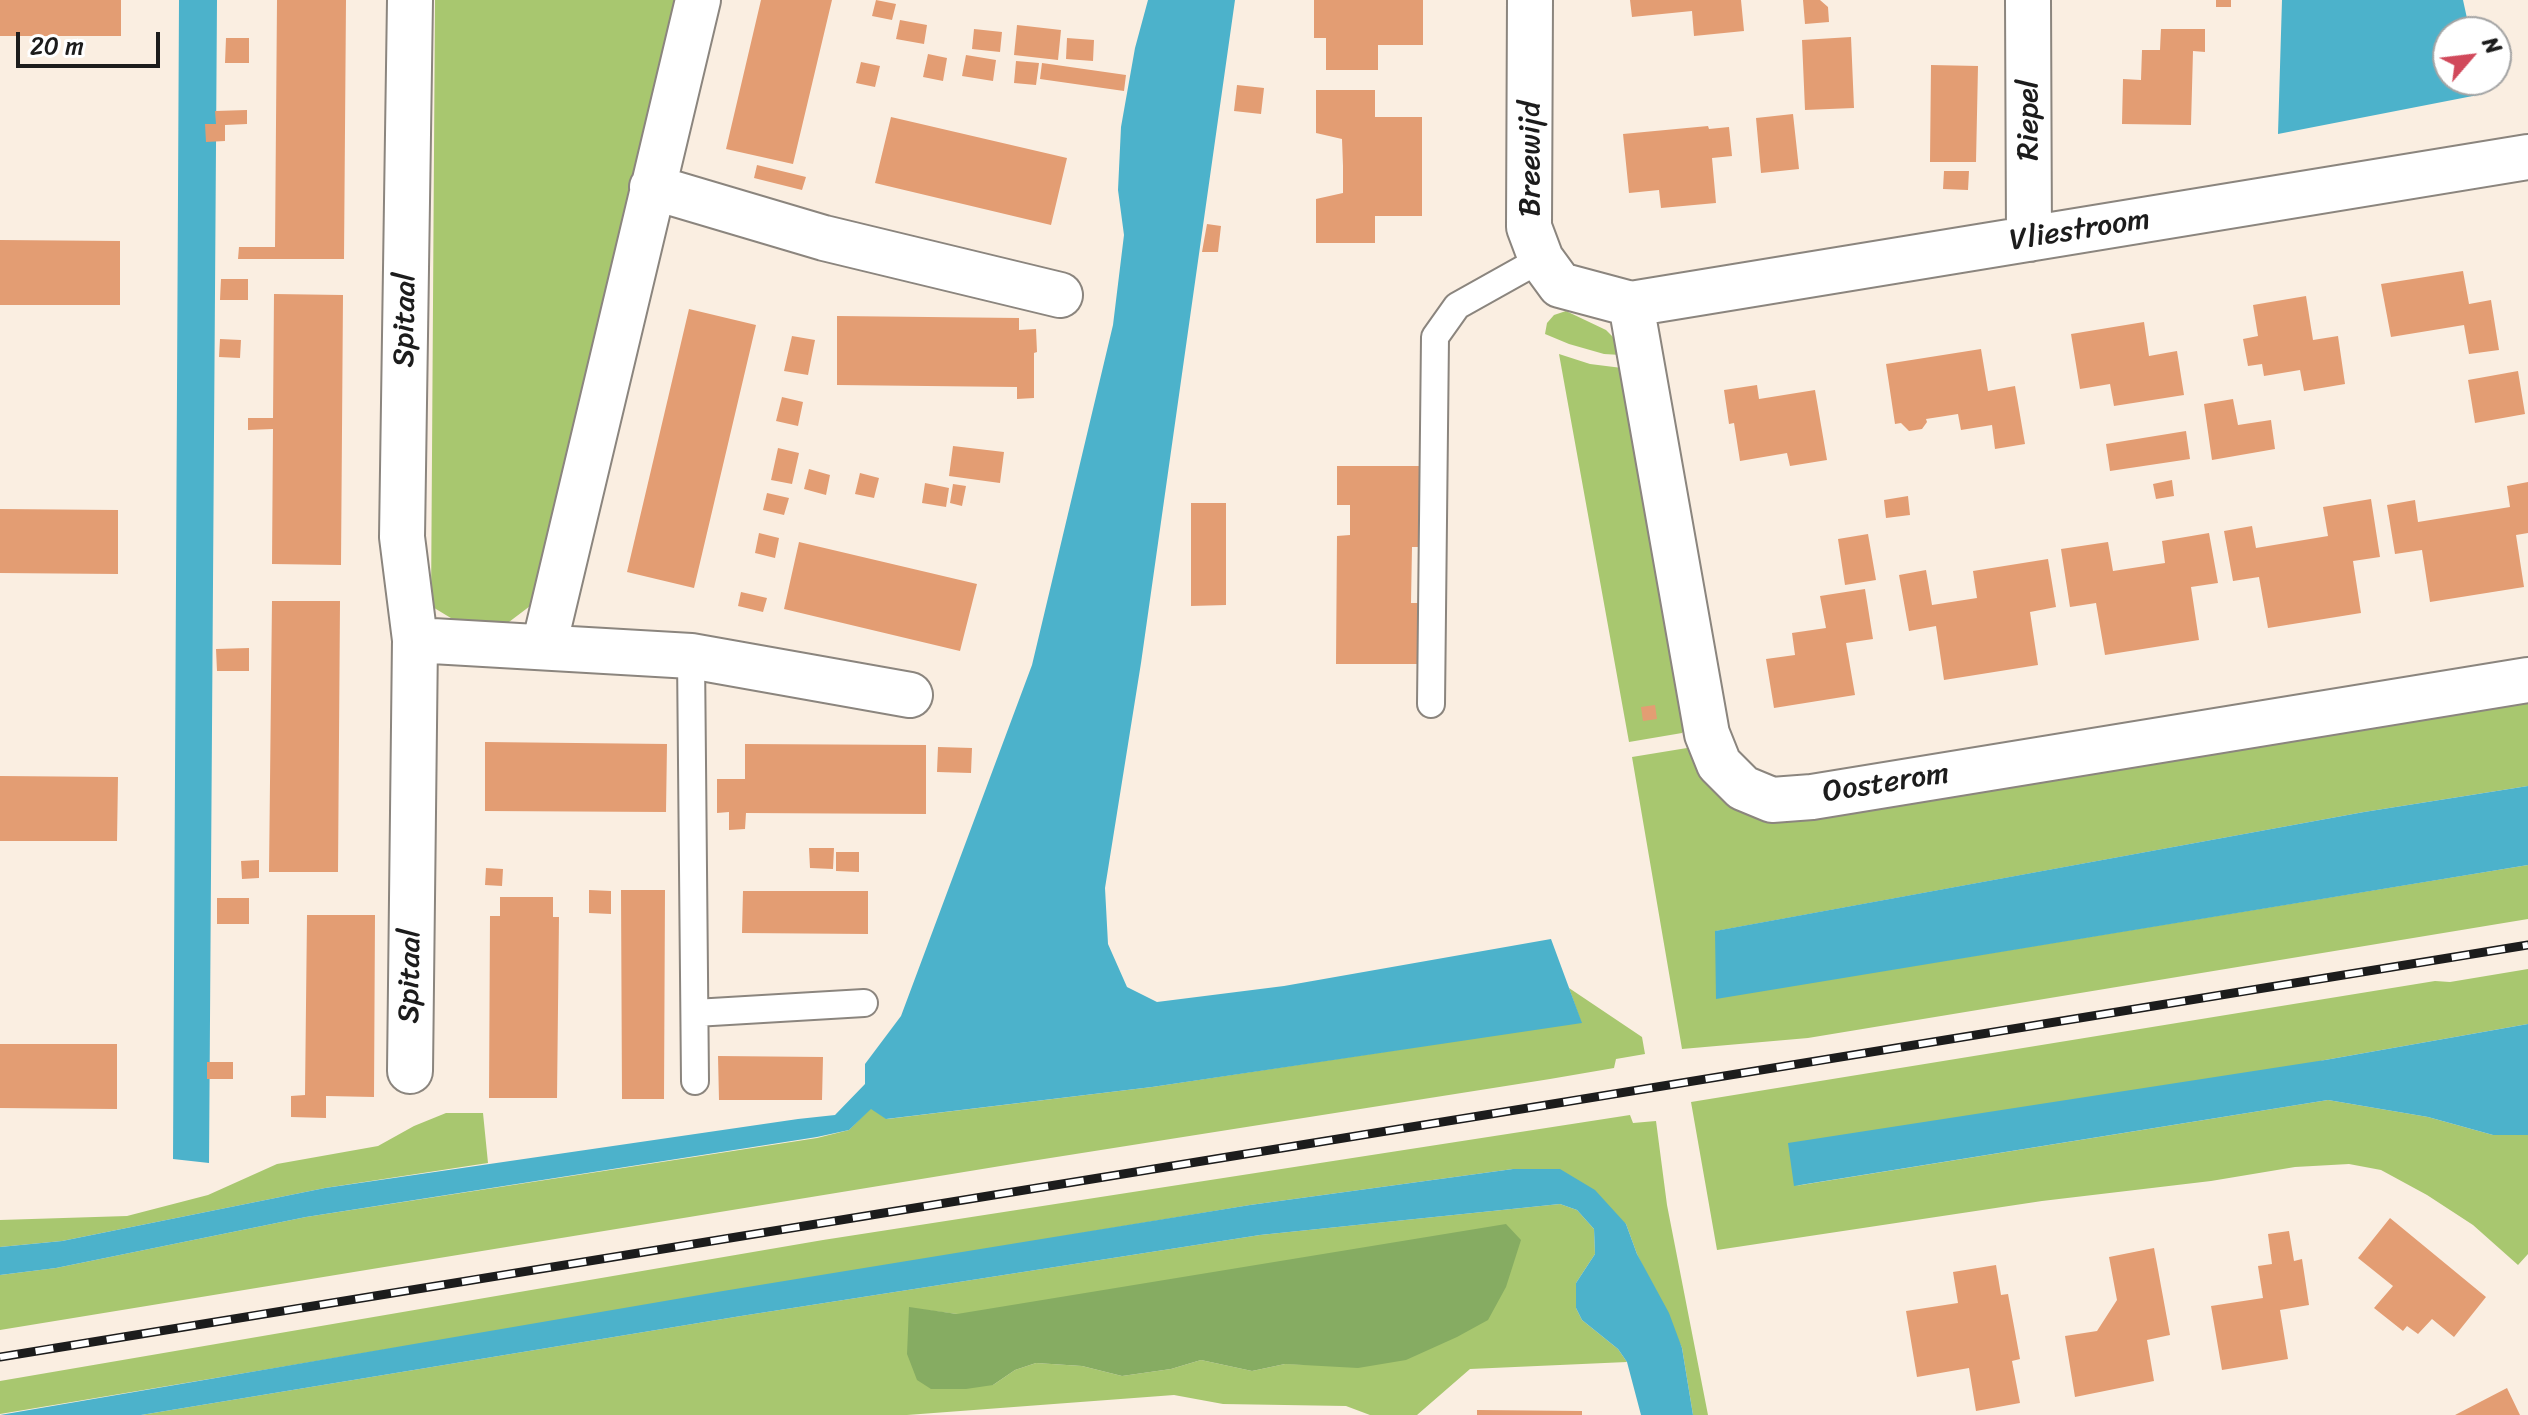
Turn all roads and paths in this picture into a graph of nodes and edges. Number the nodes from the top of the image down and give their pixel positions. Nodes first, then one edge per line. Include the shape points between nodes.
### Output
1 (410, 0) edge
2 (698, 0) edge
3 (1530, 0) edge
4 (2028, 0) edge
5 (2528, 157) edge
6 (652, 187) junction
7 (2029, 239) junction
8 (1541, 259) junction
9 (1060, 295) dead end
10 (1631, 304) junction
11 (415, 640) junction
12 (544, 646) junction
13 (691, 656) junction
14 (2528, 680) edge
15 (910, 695) dead end
16 (1431, 704) dead end
17 (864, 1003) dead end
18 (695, 1013) junction
19 (410, 1071) dead end
20 (695, 1081) dead end

1 - 11 street, Spitaal via 402,537
2 - 6 street
3 - 8 street, Breewijd via 1529,227
4 - 7 street, Riepel
5 - 7 street, Vliestroom
6 - 9 street via 824,238
6 - 12 street
7 - 10 street, Vliestroom
8 - 10 street, Breewijd via 1560,285
8 - 16 lane via 1457,306 1435,337
10 - 14 street, Oosterom via 1707,734 1719,764 1743,788 1772,800 1812,797
11 - 12 street
11 - 19 street, Spitaal
12 - 13 street
13 - 15 street
13 - 18 lane
17 - 18 lane
18 - 20 lane

